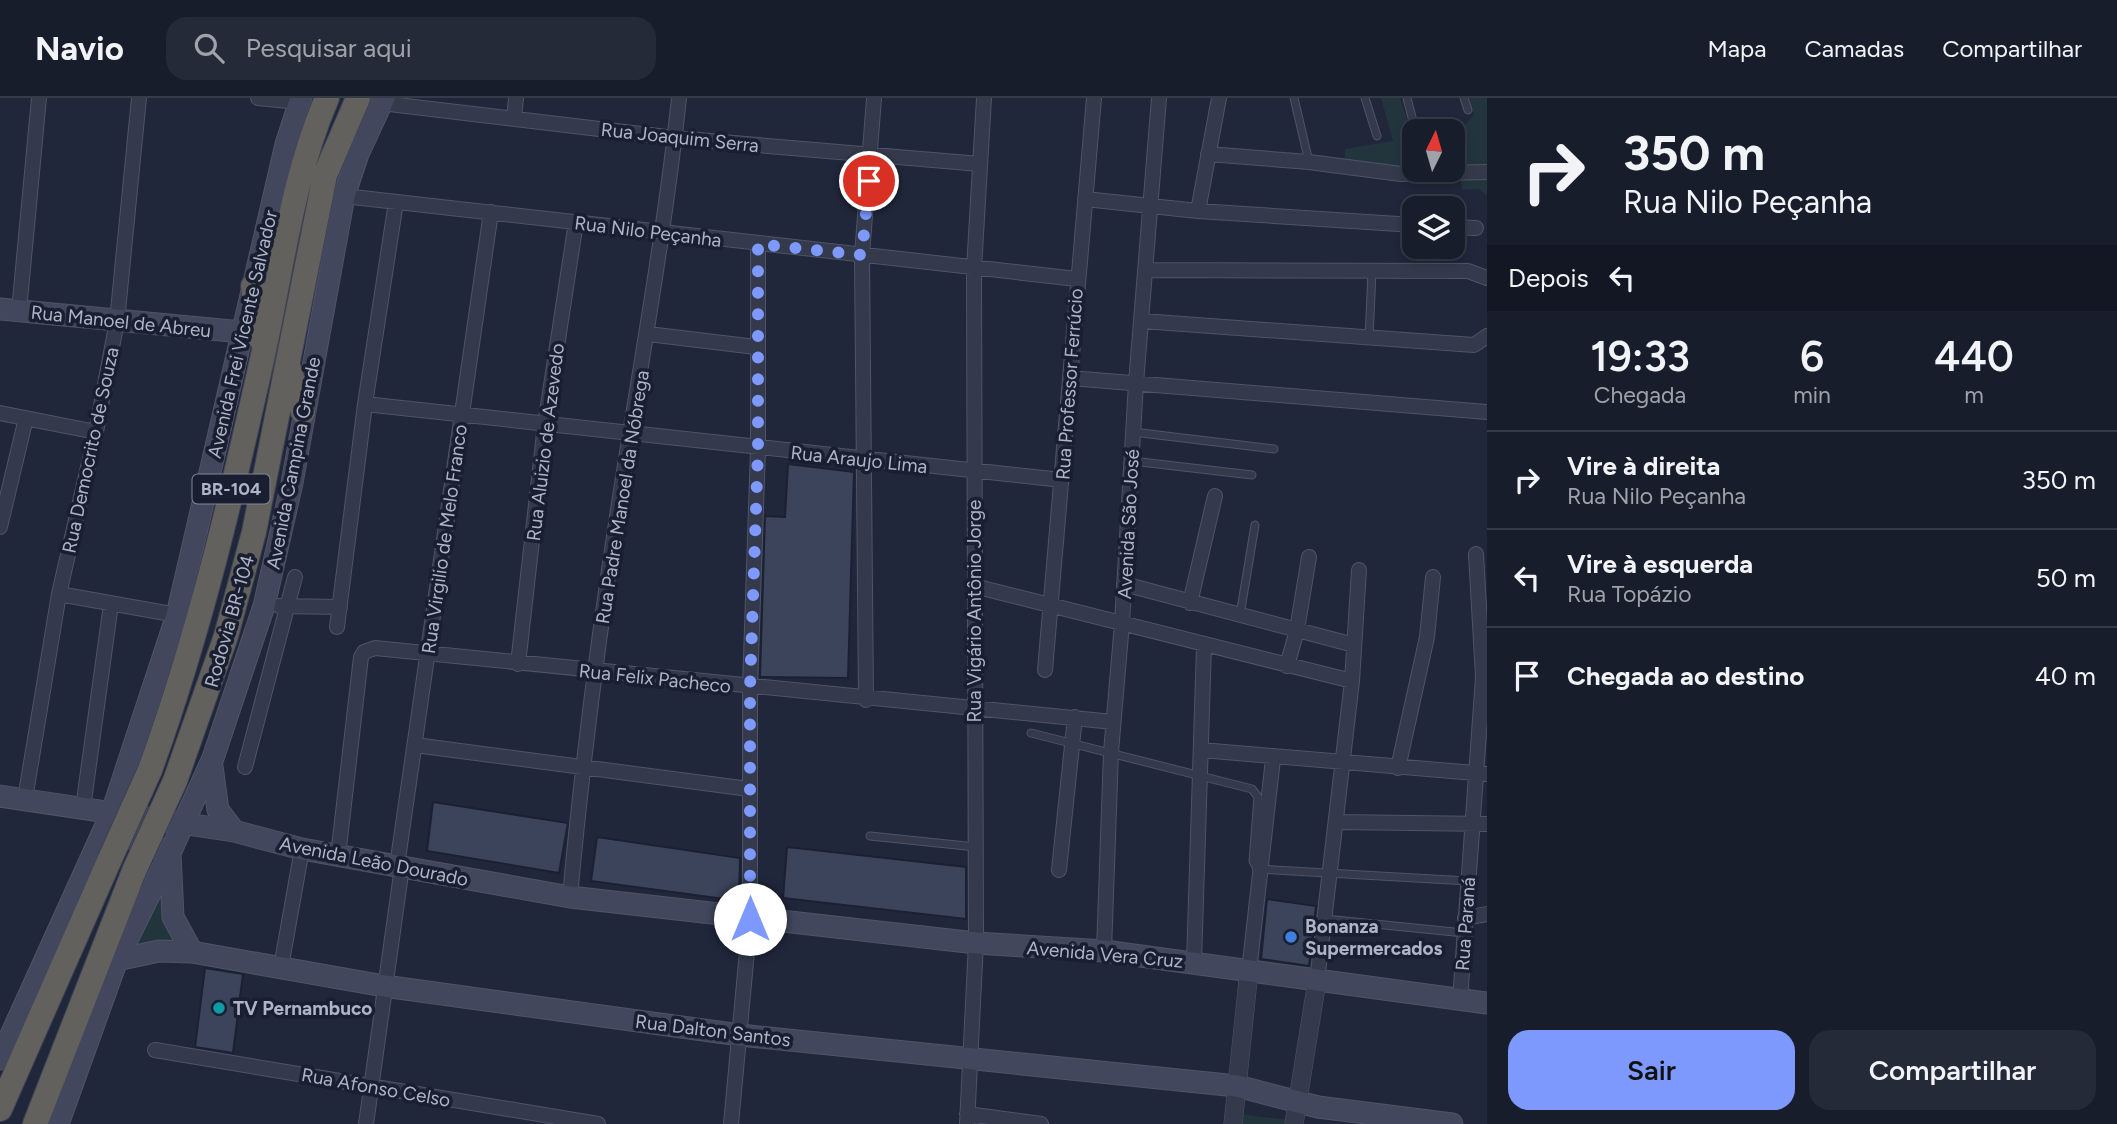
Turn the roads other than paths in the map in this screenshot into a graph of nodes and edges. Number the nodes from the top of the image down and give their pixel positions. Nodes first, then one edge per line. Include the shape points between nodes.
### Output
1 (39, 98) edge
2 (139, 98) edge
3 (258, 98) edge
4 (327, 98) edge
5 (516, 98) edge
6 (679, 98) edge
7 (874, 98) edge
8 (984, 98) edge
9 (1094, 98) edge
10 (1159, 98) edge
11 (1219, 98) edge
12 (1293, 98) edge
13 (1365, 98) edge
14 (1407, 98) edge
15 (1464, 98) edge
16 (300, 100) edge
17 (374, 100) edge
18 (1468, 110) dead end
19 (514, 118) junction
20 (1412, 119) edge
21 (1377, 136) dead end
22 (674, 138) junction
23 (1208, 154) junction
24 (871, 157) junction
25 (1310, 162) junction
26 (980, 164) junction
27 (1487, 172) edge
28 (344, 196) junction
29 (1085, 199) junction
30 (396, 202) junction
31 (1153, 207) junction
32 (1198, 211) junction
33 (491, 212) junction
34 (576, 222) junction
35 (1402, 224) edge
36 (1465, 228) edge
37 (1475, 228) dead end
38 (664, 231) junction
39 (758, 244) junction
40 (862, 255) junction
41 (974, 270) junction
42 (1147, 270) junction
43 (1372, 272) junction
44 (1487, 278) edge
45 (1077, 279) junction
46 (253, 286) junction
47 (9, 310) edge
48 (117, 321) junction
49 (1142, 321) junction
50 (242, 332) junction
51 (648, 334) junction
52 (1487, 335) edge
53 (1368, 339) junction
54 (756, 347) junction
55 (262, 355) junction
56 (288, 365) junction
57 (1069, 378) junction
58 (1136, 383) junction
59 (365, 404) junction
60 (303, 412) junction
61 (1487, 412) edge
62 (0, 413) edge
63 (461, 416) junction
64 (26, 418) junction
65 (545, 425) junction
66 (96, 432) junction
67 (1132, 432) junction
68 (630, 434) junction
69 (758, 449) junction
70 (1274, 449) dead end
71 (866, 461) junction
72 (1131, 461) junction
73 (973, 471) junction
74 (1252, 475) dead end
75 (1062, 480) junction
76 (1215, 496) dead end
77 (1255, 525) dead end
78 (0, 527) edge
79 (1476, 554) dead end
80 (1309, 557) dead end
81 (1359, 570) dead end
82 (295, 577) dead end
83 (1433, 577) dead end
84 (1124, 584) junction
85 (974, 586) junction
86 (59, 594) junction
87 (1190, 603) junction
88 (111, 604) junction
89 (286, 605) junction
90 (1051, 605) junction
91 (264, 606) junction
92 (340, 607) junction
93 (177, 615) junction
94 (1240, 615) junction
95 (1122, 623) junction
96 (337, 627) dead end
97 (1297, 630) junction
98 (1354, 645) junction
99 (1204, 646) junction
100 (429, 653) junction
101 (518, 663) junction
102 (1287, 666) junction
103 (1045, 670) dead end
104 (596, 672) junction
105 (1352, 681) junction
106 (750, 687) junction
107 (866, 699) junction
108 (975, 706) junction
109 (1075, 717) junction
110 (1113, 722) junction
111 (1031, 733) dead end
112 (1073, 743) junction
113 (415, 745) junction
114 (1201, 750) junction
115 (1111, 752) junction
116 (213, 758) junction
117 (1273, 758) junction
118 (1342, 764) junction
119 (582, 765) junction
120 (245, 767) dead end
121 (1398, 768) junction
122 (1200, 774) junction
123 (1481, 774) edge
124 (749, 789) junction
125 (0, 796) edge
126 (24, 799) junction
127 (83, 808) junction
128 (108, 820) junction
129 (1337, 822) junction
130 (184, 823) junction
131 (1480, 825) edge
132 (234, 831) junction
133 (870, 836) dead end
134 (976, 847) junction
135 (302, 849) junction
136 (170, 853) junction
137 (338, 856) junction
138 (400, 867) junction
139 (1059, 870) dead end
140 (1261, 870) junction
141 (1331, 872) junction
142 (1468, 881) junction
143 (570, 897) junction
144 (1487, 914) edge
145 (1465, 918) junction
146 (750, 919) junction
147 (1325, 919) junction
148 (1464, 933) junction
149 (976, 943) junction
150 (1104, 951) junction
151 (192, 952) junction
152 (117, 960) junction
153 (1194, 962) junction
154 (281, 967) junction
155 (1249, 971) junction
156 (1317, 981) junction
157 (384, 985) junction
158 (1460, 1000) junction
159 (1487, 1003) edge
160 (740, 1035) junction
161 (155, 1050) dead end
162 (970, 1057) junction
163 (0, 1059) edge
164 (372, 1086) junction
165 (1237, 1086) junction
166 (1297, 1102) junction
167 (0, 1109) edge
168 (967, 1119) edge
169 (35, 1124) edge
170 (58, 1124) edge
171 (366, 1124) edge
172 (598, 1124) edge
173 (731, 1124) edge
174 (1041, 1124) edge
175 (1233, 1124) edge
176 (1294, 1124) edge
177 (1452, 1124) edge

1 - 47 street
2 - 48 street, Rua Democrito de Souza
3 - 16 street
4 - 55 highway, Rodovia BR-104 / BR-104 via 312,133 293,205
5 - 19 street
6 - 22 street, Rua Padre Manoel da Nóbrega
7 - 24 street
8 - 26 street, Rua Vigário Antônio Jorge
9 - 29 street, Rua Professor Ferrúcio
10 - 31 street, Avenida São José
11 - 23 street
12 - 25 lane
13 - 21 lane
14 - 20 lane
15 - 18 lane
16 - 46 main road, Avenida Frei Vicente Salvador
17 - 19 street, Rua Joaquim Serra
17 - 28 main road, Avenida Campina Grande
17 - 56 highway, Rodovia BR-104 / BR-104 via 325,175
19 - 22 street, Rua Joaquim Serra
22 - 24 street, Rua Joaquim Serra
22 - 38 street, Rua Padre Manoel da Nóbrega
23 - 25 street
23 - 32 street
24 - 26 street, Rua Joaquim Serra
24 - 40 street
25 - 27 street via 1401,174
26 - 41 street, Rua Vigário Antônio Jorge
28 - 30 street, Rua Nilo Peçanha
28 - 60 main road, Avenida Campina Grande
29 - 31 street
29 - 45 street, Rua Professor Ferrúcio
30 - 33 street, Rua Nilo Peçanha
30 - 59 street
31 - 32 street
31 - 42 street, Avenida São José
32 - 35 street
33 - 34 street, Rua Nilo Peçanha
33 - 63 street, Rua Virgilio de Melo Franco
34 - 38 street, Rua Nilo Peçanha
34 - 65 street, Rua Aluizio de Azevedo
36 - 37 street
38 - 39 street, Rua Nilo Peçanha
38 - 51 street, Rua Padre Manoel da Nóbrega
39 - 40 street, Rua Nilo Peçanha
39 - 54 street
40 - 41 street, Rua Nilo Peçanha
40 - 71 street
41 - 45 street, Rua Nilo Peçanha
41 - 73 street, Rua Vigário Antônio Jorge
42 - 43 street
42 - 49 street, Avenida São José
43 - 44 street via 1468,271
43 - 53 lane
45 - 57 street, Rua Professor Ferrúcio
46 - 50 main road, Avenida Frei Vicente Salvador
46 - 55 highway
47 - 48 main road, Rua Manoel de Abreu
48 - 50 main road, Rua Manoel de Abreu
48 - 66 street, Rua Democrito de Souza
49 - 53 street
49 - 58 street, Avenida São José
50 - 93 main road, Avenida Frei Vicente Salvador
51 - 54 street
51 - 68 street, Rua Padre Manoel da Nóbrega
52 - 53 street via 1474,345
54 - 69 street
55 - 167 highway, Rodovia BR-104 / BR-104, bridge via 195,636 150,769
56 - 60 highway
56 - 169 highway, Rodovia BR-104 / BR-104, bridge via 254,532 226,636 175,781 134,871
57 - 58 street
57 - 75 street, Rua Professor Ferrúcio
58 - 61 street
58 - 67 street, Avenida São José
59 - 63 street, Rua Araujo Lima
59 - 92 street
60 - 91 main road, Avenida Campina Grande
62 - 64 street
63 - 65 street, Rua Araujo Lima
63 - 100 street, Rua Virgilio de Melo Franco
64 - 66 street
64 - 78 street
65 - 68 street, Rua Araujo Lima
65 - 101 street, Rua Aluizio de Azevedo
66 - 86 street, Rua Democrito de Souza
67 - 70 lane
67 - 72 street, Avenida São José
68 - 69 street, Rua Araujo Lima
68 - 104 street, Rua Padre Manoel da Nóbrega
69 - 71 street, Rua Araujo Lima
69 - 106 street
71 - 73 street, Rua Araujo Lima
71 - 107 street
72 - 74 lane
72 - 84 street, Avenida São José
73 - 75 street, Rua Araujo Lima
73 - 85 street, Rua Vigário Antônio Jorge
75 - 90 street, Rua Professor Ferrúcio
76 - 87 street
77 - 94 lane
79 - 123 street, Rua Paraná via 1483,677
80 - 97 street
81 - 98 street
82 - 89 street
83 - 121 street via 1427,636
84 - 87 street
84 - 95 street, Avenida São José
85 - 90 street
85 - 108 street, Rua Vigário Antônio Jorge
86 - 88 street
86 - 126 street, Rua Democrito de Souza
87 - 94 street
88 - 93 street
88 - 127 street
89 - 91 street
89 - 92 street
89 - 120 street
90 - 95 street
90 - 103 street, Rua Professor Ferrúcio
91 - 116 main road, Avenida Campina Grande
92 - 96 street
93 - 128 main road, Avenida Frei Vicente Salvador
94 - 97 street
95 - 99 street
95 - 110 street, Avenida São José
97 - 98 street
97 - 102 street
98 - 105 street
99 - 102 street
99 - 114 street
100 - 101 street, Rua Felix Pacheco
100 - 113 street, Rua Virgilio de Melo Franco
100 - 137 street, Rua Felix Pacheco via 375,648 364,652
101 - 104 street, Rua Felix Pacheco
102 - 105 street
104 - 106 street, Rua Felix Pacheco
104 - 119 street, Rua Padre Manoel da Nóbrega
105 - 118 street
106 - 107 street, Rua Felix Pacheco
106 - 124 street
107 - 108 street, Rua Felix Pacheco
108 - 109 street, Rua Felix Pacheco
108 - 134 street, Rua Vigário Antônio Jorge
109 - 110 street, Rua Felix Pacheco
109 - 112 street
110 - 115 street, Avenida São José
111 - 112 lane
112 - 115 lane
112 - 139 street
113 - 119 street
113 - 138 street, Rua Virgilio de Melo Franco
114 - 117 street
114 - 122 street
115 - 122 lane
115 - 150 street, Avenida São José
116 - 130 main road, Avenida Campina Grande
116 - 132 main road via 215,800 223,821
117 - 118 street
117 - 140 street
118 - 121 street
118 - 129 street
119 - 124 street
119 - 143 street, Rua Padre Manoel da Nóbrega
121 - 123 street
122 - 140 lane via 1255,792 1253,866
122 - 153 street
123 - 131 street, Rua Paraná
124 - 146 street
125 - 126 main road, Avenida Leão Dourado
126 - 127 main road, Avenida Leão Dourado
127 - 128 main road, Avenida Leão Dourado
128 - 130 main road, Avenida Leão Dourado
128 - 136 main road
128 - 163 main road, Avenida Frei Vicente Salvador
129 - 131 street
129 - 141 street
130 - 132 main road, Avenida Leão Dourado
130 - 136 main road, Avenida Campina Grande
131 - 142 street, Rua Paraná
132 - 135 main road, Avenida Leão Dourado
133 - 134 lane
134 - 149 street, Rua Vigário Antônio Jorge
135 - 137 main road, Avenida Leão Dourado
135 - 154 street
136 - 151 main road via 173,917
136 - 152 main road, Avenida Campina Grande
137 - 138 main road, Avenida Leão Dourado
138 - 143 main road, Avenida Leão Dourado
138 - 157 street, Rua Virgilio de Melo Franco
140 - 141 lane
140 - 155 street
141 - 142 lane
141 - 147 street
142 - 145 street, Rua Paraná
143 - 146 main road, Avenida Leão Dourado
144 - 145 street
145 - 148 street, Rua Paraná
146 - 149 main road, Avenida Vera Cruz
146 - 160 street
147 - 148 lane
147 - 156 street
148 - 158 street, Rua Paraná
149 - 150 main road, Avenida Vera Cruz
149 - 162 street, Rua Vigário Antônio Jorge
150 - 153 main road, Avenida Vera Cruz
151 - 152 main road, Rua Dalton Santos via 159,951
151 - 154 main road, Rua Dalton Santos
152 - 170 main road, Avenida Campina Grande
153 - 155 main road, Avenida Vera Cruz
154 - 157 main road, Rua Dalton Santos
155 - 156 main road, Avenida Vera Cruz
155 - 165 street
156 - 158 main road, Avenida Vera Cruz
156 - 166 street
157 - 160 main road, Rua Dalton Santos
157 - 164 street, Rua Virgilio de Melo Franco
158 - 159 main road, Avenida Vera Cruz
160 - 162 main road, Rua Dalton Santos
160 - 173 street
161 - 164 street, Rua Afonso Celso
162 - 165 main road, Rua Dalton Santos
162 - 168 street, Rua Vigário Antônio Jorge
164 - 171 street, Rua Virgilio de Melo Franco
164 - 172 street, Rua Afonso Celso
165 - 166 main road, Rua Dalton Santos
165 - 175 street
166 - 176 street
166 - 177 main road, Rua Dalton Santos
168 - 174 street

